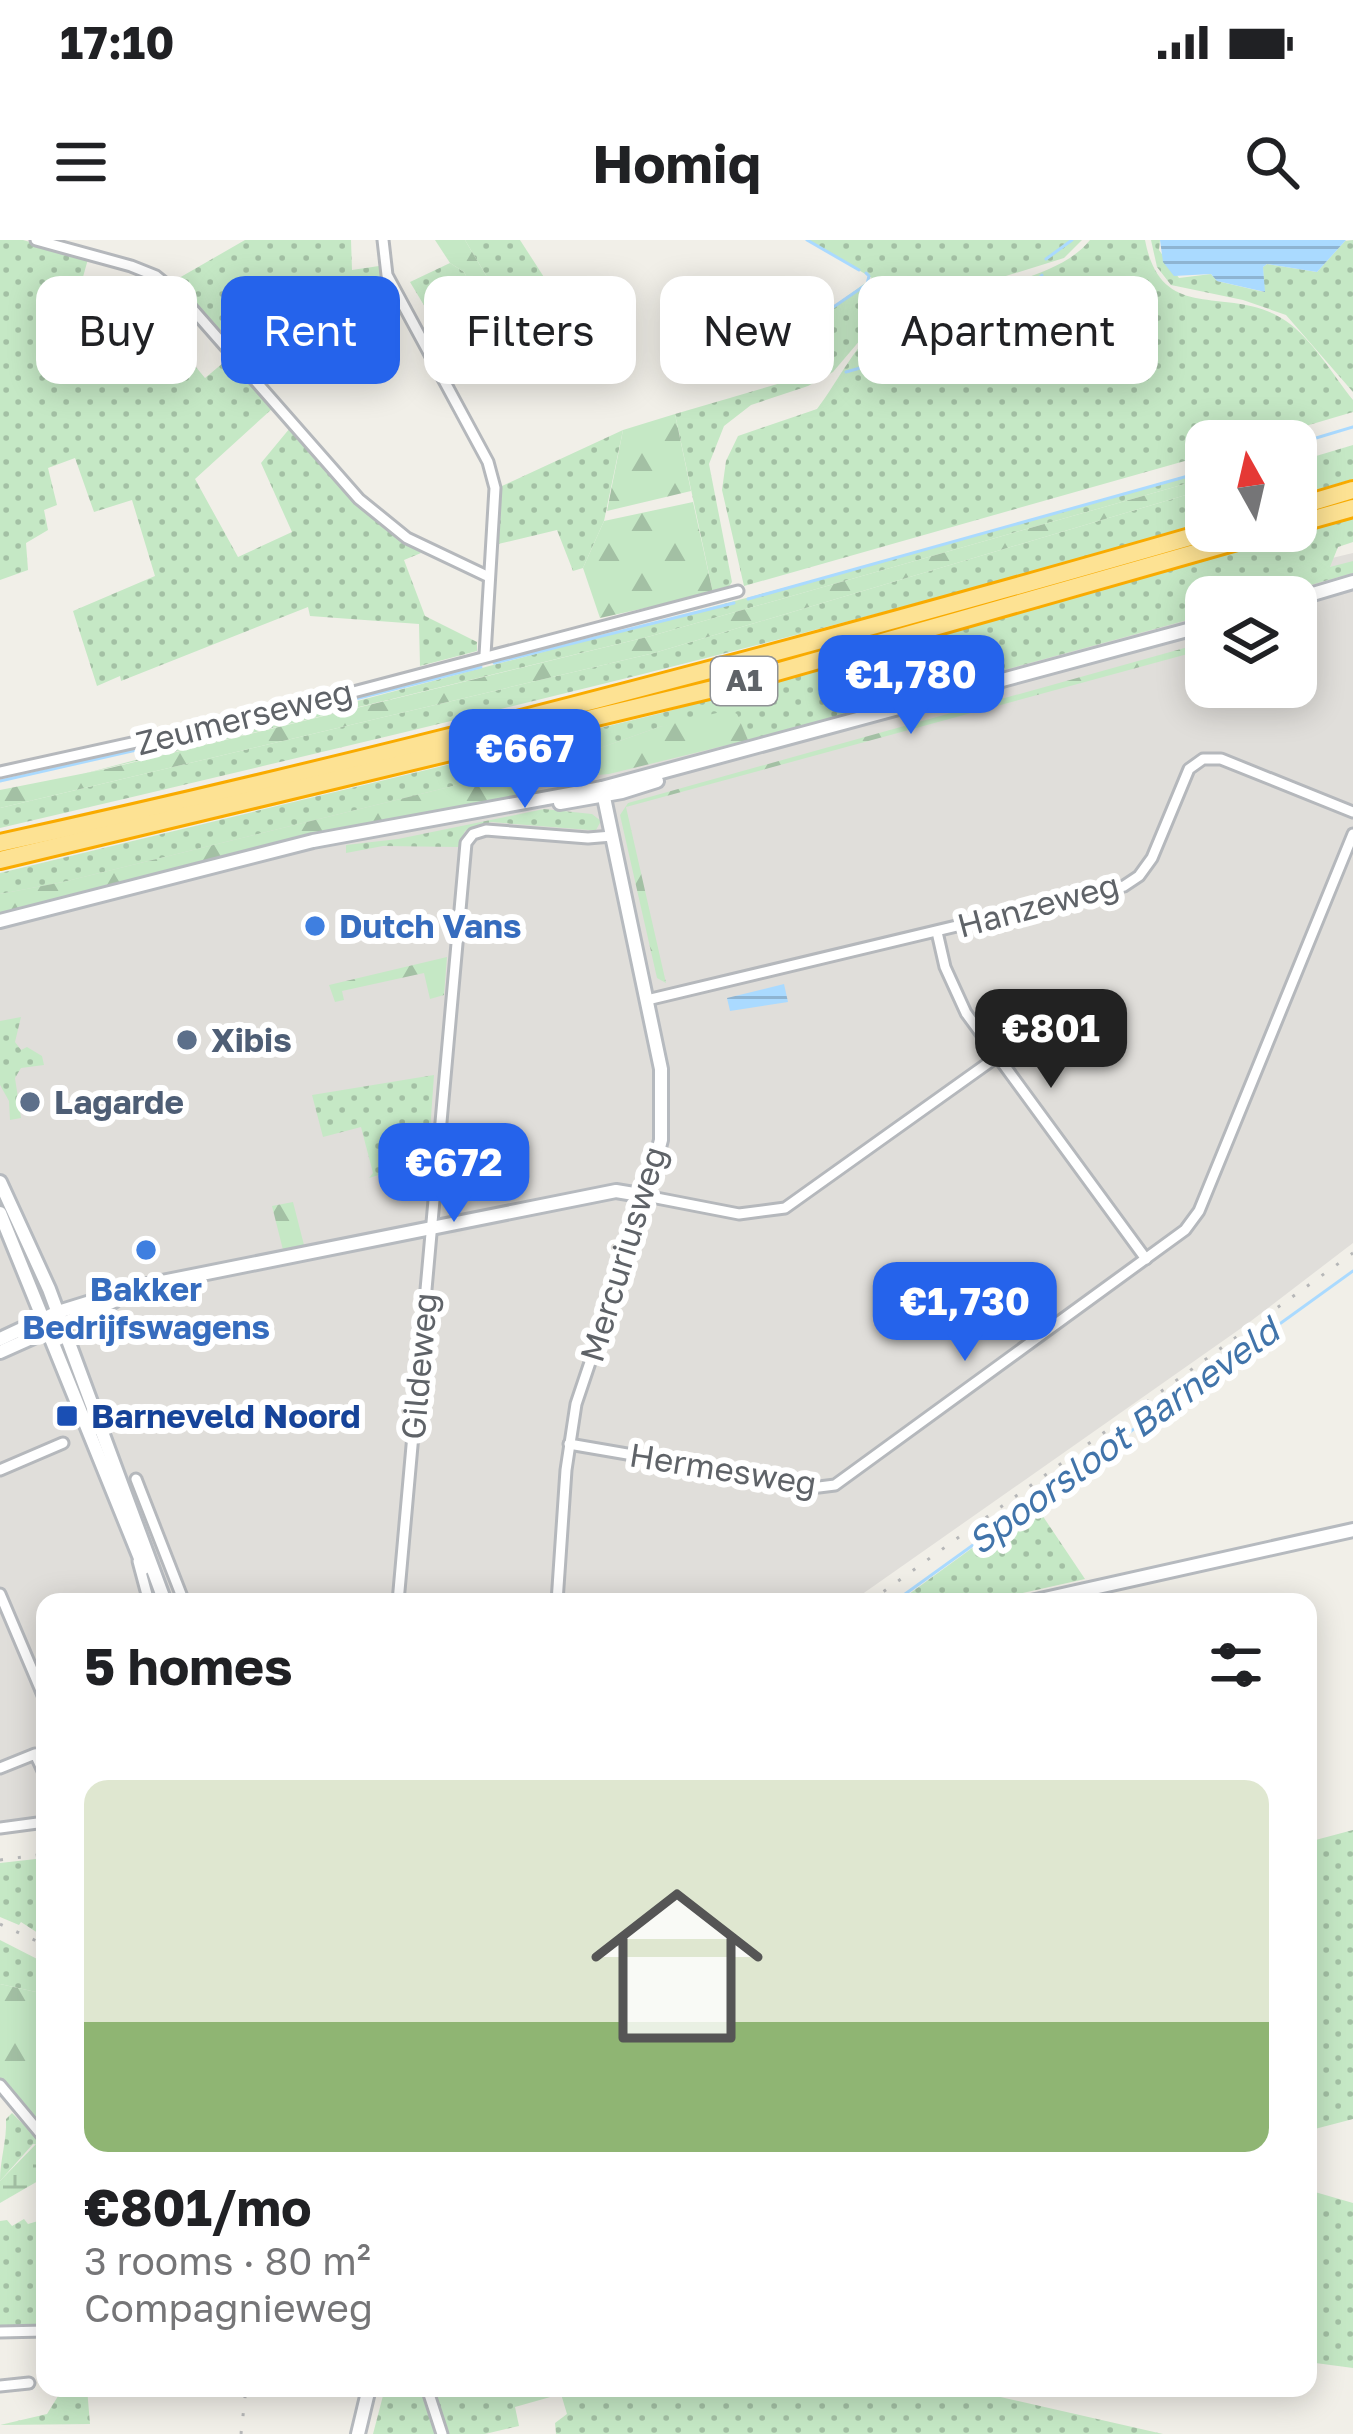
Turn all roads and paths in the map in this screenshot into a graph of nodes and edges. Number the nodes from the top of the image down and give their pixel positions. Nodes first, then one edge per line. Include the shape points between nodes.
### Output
1 (36, 240) edge
2 (383, 240) edge
3 (1353, 490) edge
4 (1317, 501) edge
5 (1353, 508) edge
6 (1317, 518) edge
7 (1185, 538) edge
8 (1198, 552) edge
9 (489, 577) junction
10 (1353, 585) edge
11 (738, 591) dead end
12 (1317, 596) edge
13 (1185, 633) edge
14 (485, 655) junction
15 (0, 772) edge
16 (603, 792) junction
17 (1353, 812) edge
18 (1353, 834) edge
19 (613, 836) junction
20 (0, 843) edge
21 (0, 860) edge
22 (0, 921) edge
23 (937, 932) junction
24 (647, 1000) junction
25 (998, 1056) junction
26 (0, 1182) edge
27 (646, 1196) junction
28 (0, 1214) edge
29 (430, 1228) junction
30 (1146, 1259) junction
31 (60, 1318) junction
32 (45, 1324) junction
33 (0, 1339) edge
34 (0, 1352) edge
35 (63, 1443) dead end
36 (568, 1444) junction
37 (0, 1470) edge
38 (136, 1479) dead end
39 (1353, 1530) edge
40 (137, 1556) junction
41 (147, 1593) edge
42 (157, 1593) edge
43 (159, 1593) edge
44 (180, 1593) edge
45 (399, 1593) edge
46 (558, 1593) edge
47 (1071, 1593) edge
48 (0, 1594) edge
49 (36, 1679) edge
50 (36, 1753) edge
51 (0, 1768) edge
52 (36, 1823) edge
53 (0, 1828) edge
54 (0, 2085) edge
55 (36, 2128) edge
56 (36, 2331) edge
57 (0, 2332) edge
58 (28, 2383) dead end
59 (0, 2386) edge
60 (367, 2397) edge
61 (430, 2397) edge
62 (358, 2434) edge
63 (442, 2434) edge

1 - 9 street via 156,276 359,500 407,538
2 - 9 street via 387,275 488,463 495,488
3 - 4 highway
5 - 6 highway
7 - 20 highway, A1 via 733,664
8 - 21 highway, A1 via 738,683
9 - 14 street
10 - 12 street
11 - 14 street, Zeumerseweg
13 - 16 street
14 - 15 street, Zeumerseweg via 300,706
16 - 19 street, Mercuriusweg
16 - 22 street via 313,841
17 - 23 street, Hanzeweg via 1203,759 1189,769 1147,868 1124,886
18 - 30 street, Hermesweg via 1199,1211
19 - 24 street, Mercuriusweg
19 - 29 street, Gildeweg via 486,830 466,843
23 - 24 street, Hanzeweg
23 - 25 street via 956,995
24 - 27 street, Mercuriusweg via 664,1103
25 - 27 street via 785,1208 740,1214
25 - 30 street
26 - 31 street
27 - 29 street via 616,1191
27 - 36 street, Mercuriusweg
28 - 32 street
29 - 31 street via 182,1277
29 - 45 street, Gildeweg
30 - 36 street, Hermesweg via 836,1485
31 - 32 street
31 - 43 street
32 - 33 street
32 - 34 street
32 - 40 street
35 - 37 street
36 - 46 street, Mercuriusweg
38 - 44 street
39 - 47 street
40 - 41 street
40 - 42 street
48 - 49 street
50 - 51 street
52 - 53 street
54 - 55 street
56 - 57 street
58 - 59 street
60 - 62 street
61 - 63 street

